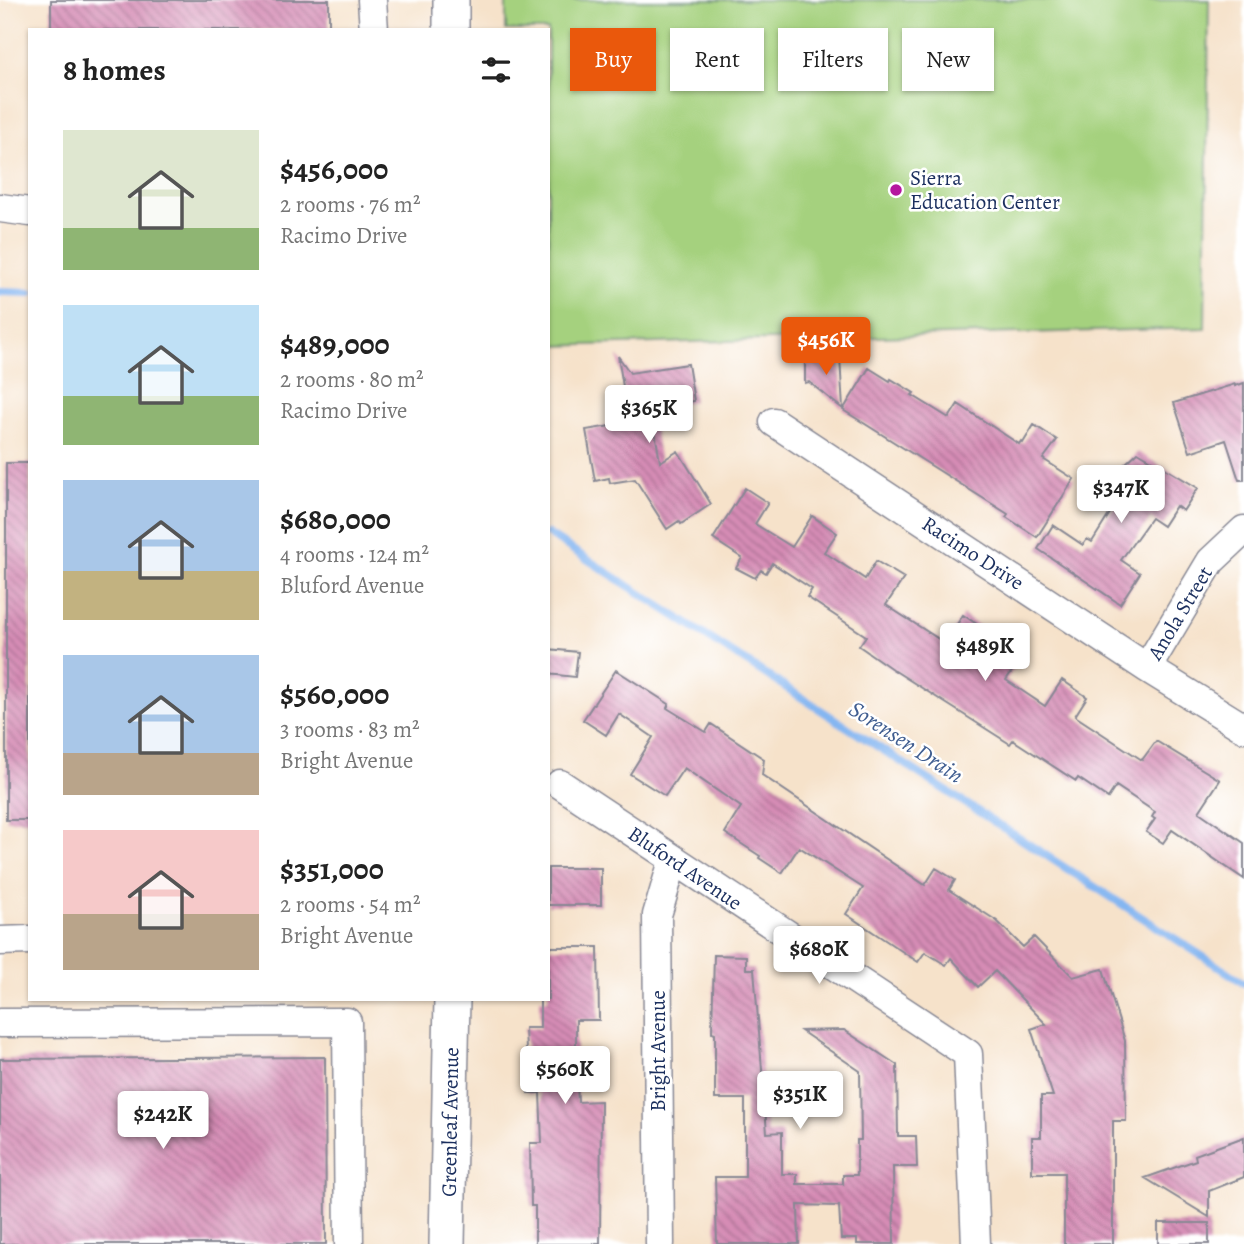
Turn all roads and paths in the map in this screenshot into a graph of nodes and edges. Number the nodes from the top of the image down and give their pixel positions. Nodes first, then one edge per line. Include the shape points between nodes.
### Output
1 (372, 0) edge
2 (451, 0) edge
3 (373, 28) edge
4 (451, 28) edge
5 (0, 208) edge
6 (28, 212) edge
7 (774, 422) dead end
8 (1244, 530) edge
9 (1147, 667) junction
10 (1244, 728) edge
11 (559, 784) dead end
12 (673, 861) junction
13 (28, 940) edge
14 (0, 941) edge
15 (452, 1001) edge
16 (168, 1011) edge
17 (0, 1023) edge
18 (349, 1244) edge
19 (447, 1244) edge
20 (660, 1244) edge
21 (976, 1244) edge

1 - 3 street
2 - 4 main road
5 - 6 street
7 - 9 street, Racimo Drive
8 - 9 street, Anola Street via 1211,561
9 - 10 street, Racimo Drive
11 - 12 street, Bluford Avenue
12 - 20 street, Bright Avenue via 657,915
12 - 21 street, Bluford Avenue via 968,1054
13 - 14 street
15 - 19 main road, Greenleaf Avenue
16 - 17 street
16 - 18 street via 347,1022

